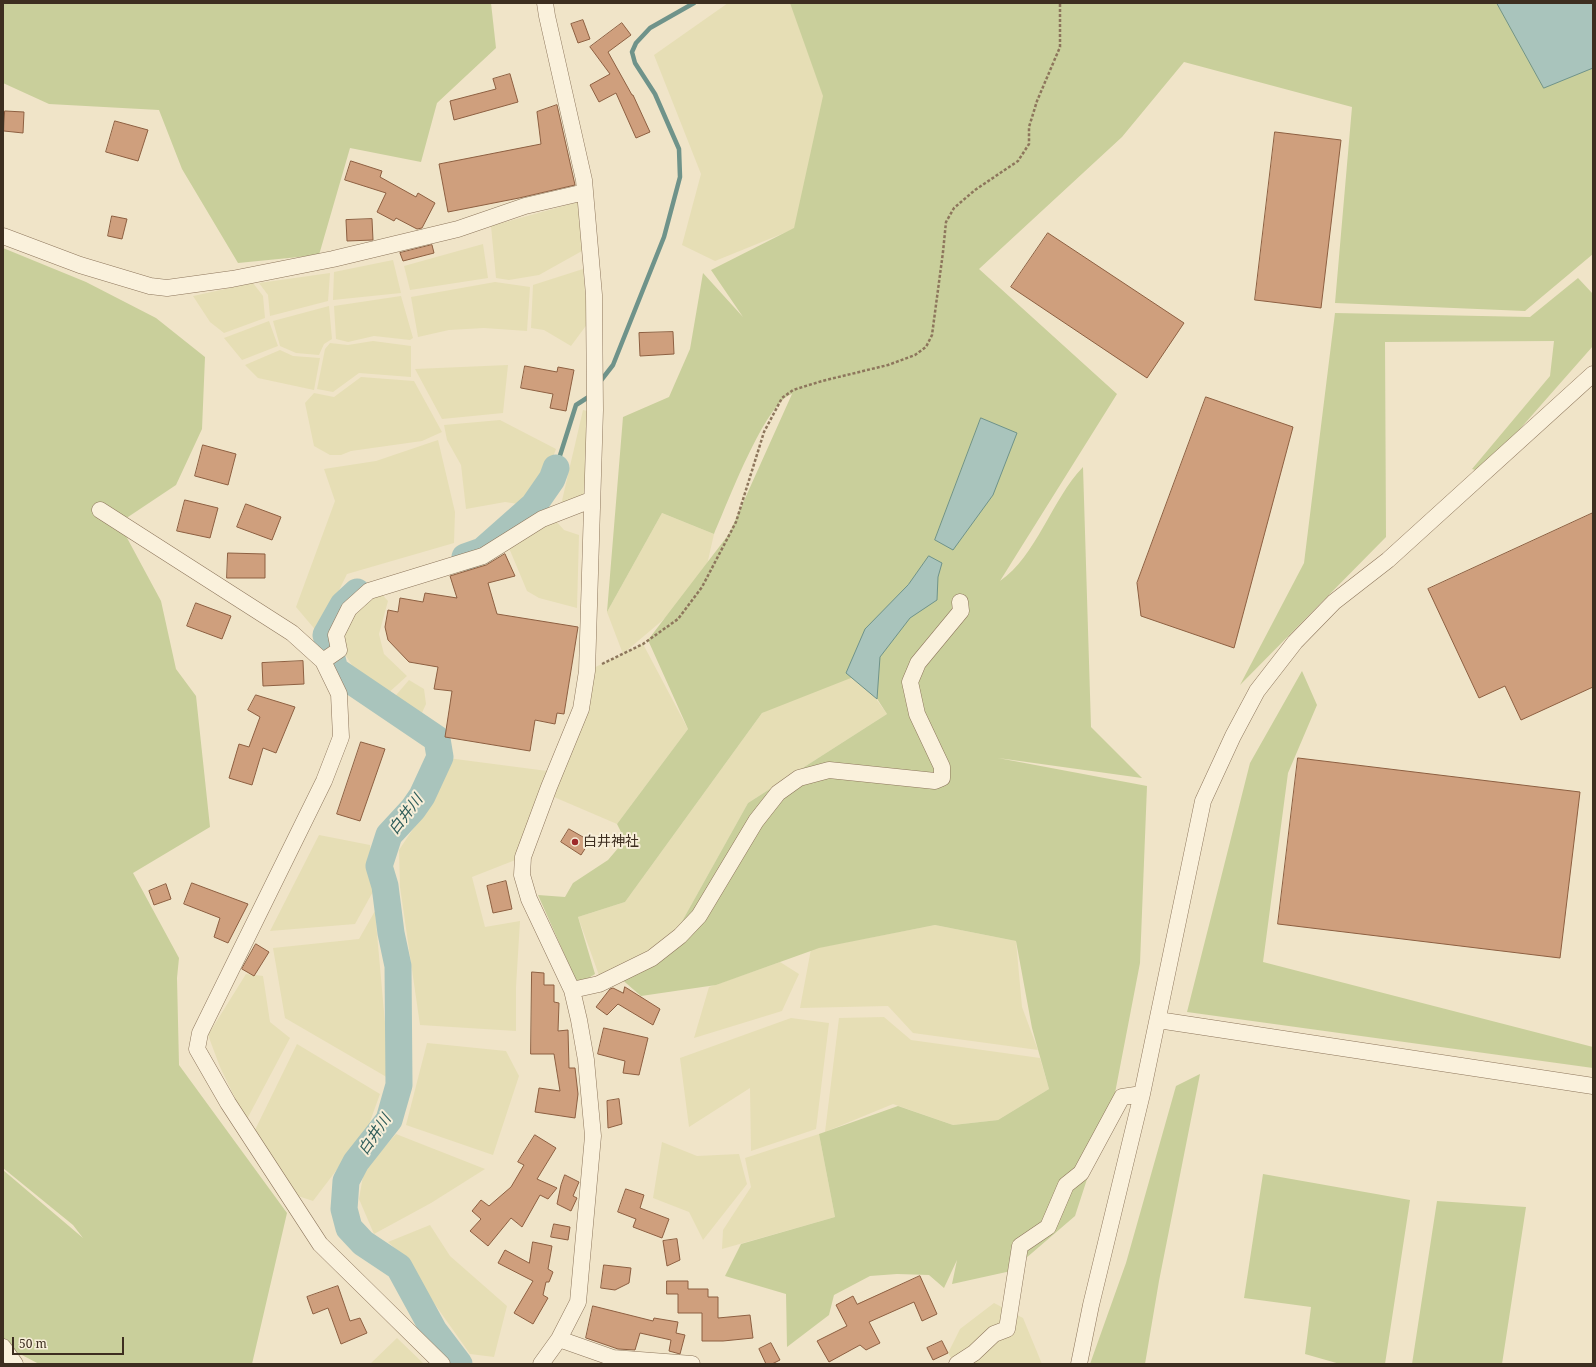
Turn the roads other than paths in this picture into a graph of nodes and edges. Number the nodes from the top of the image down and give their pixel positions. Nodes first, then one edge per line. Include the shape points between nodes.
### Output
1 (546, 3) edge
2 (585, 192) junction
3 (3, 236) edge
4 (1593, 374) edge
5 (592, 500) junction
6 (100, 510) dead end
7 (960, 602) dead end
8 (323, 661) junction
9 (572, 990) junction
10 (1158, 1020) junction
11 (1593, 1086) edge
12 (1142, 1094) junction
13 (559, 1339) junction
14 (3, 1347) edge
15 (541, 1363) edge
16 (15, 1364) edge
17 (442, 1364) edge
18 (692, 1364) edge
19 (957, 1364) edge
20 (1079, 1364) edge

1 - 2 street
2 - 3 street via 525,206 458,229 333,260 167,288 150,286 80,265
2 - 5 street via 594,295 595,410
4 - 10 street via 1388,560 1334,602 1295,642 1257,691 1203,801
5 - 8 street via 542,519 483,556 369,591 349,610 336,635 339,650
5 - 9 street via 587,671 581,709 523,857 522,875 529,899
6 - 8 street via 292,633
7 - 9 street via 961,611 918,663 910,682 917,714 942,767 942,778 935,781 829,770 799,778 778,793 756,821 699,916 680,936 652,958 599,984
8 - 17 street via 339,694 341,737 324,781 200,1033 197,1049 228,1103 320,1244
9 - 13 street via 586,1060 593,1136 578,1302
10 - 11 street
10 - 12 street
12 - 19 street via 1122,1097 1081,1173 1066,1185 1048,1227 1020,1246 1007,1329 994,1334 974,1353
12 - 20 street
13 - 15 street
13 - 18 street via 613,1358
14 - 16 street

